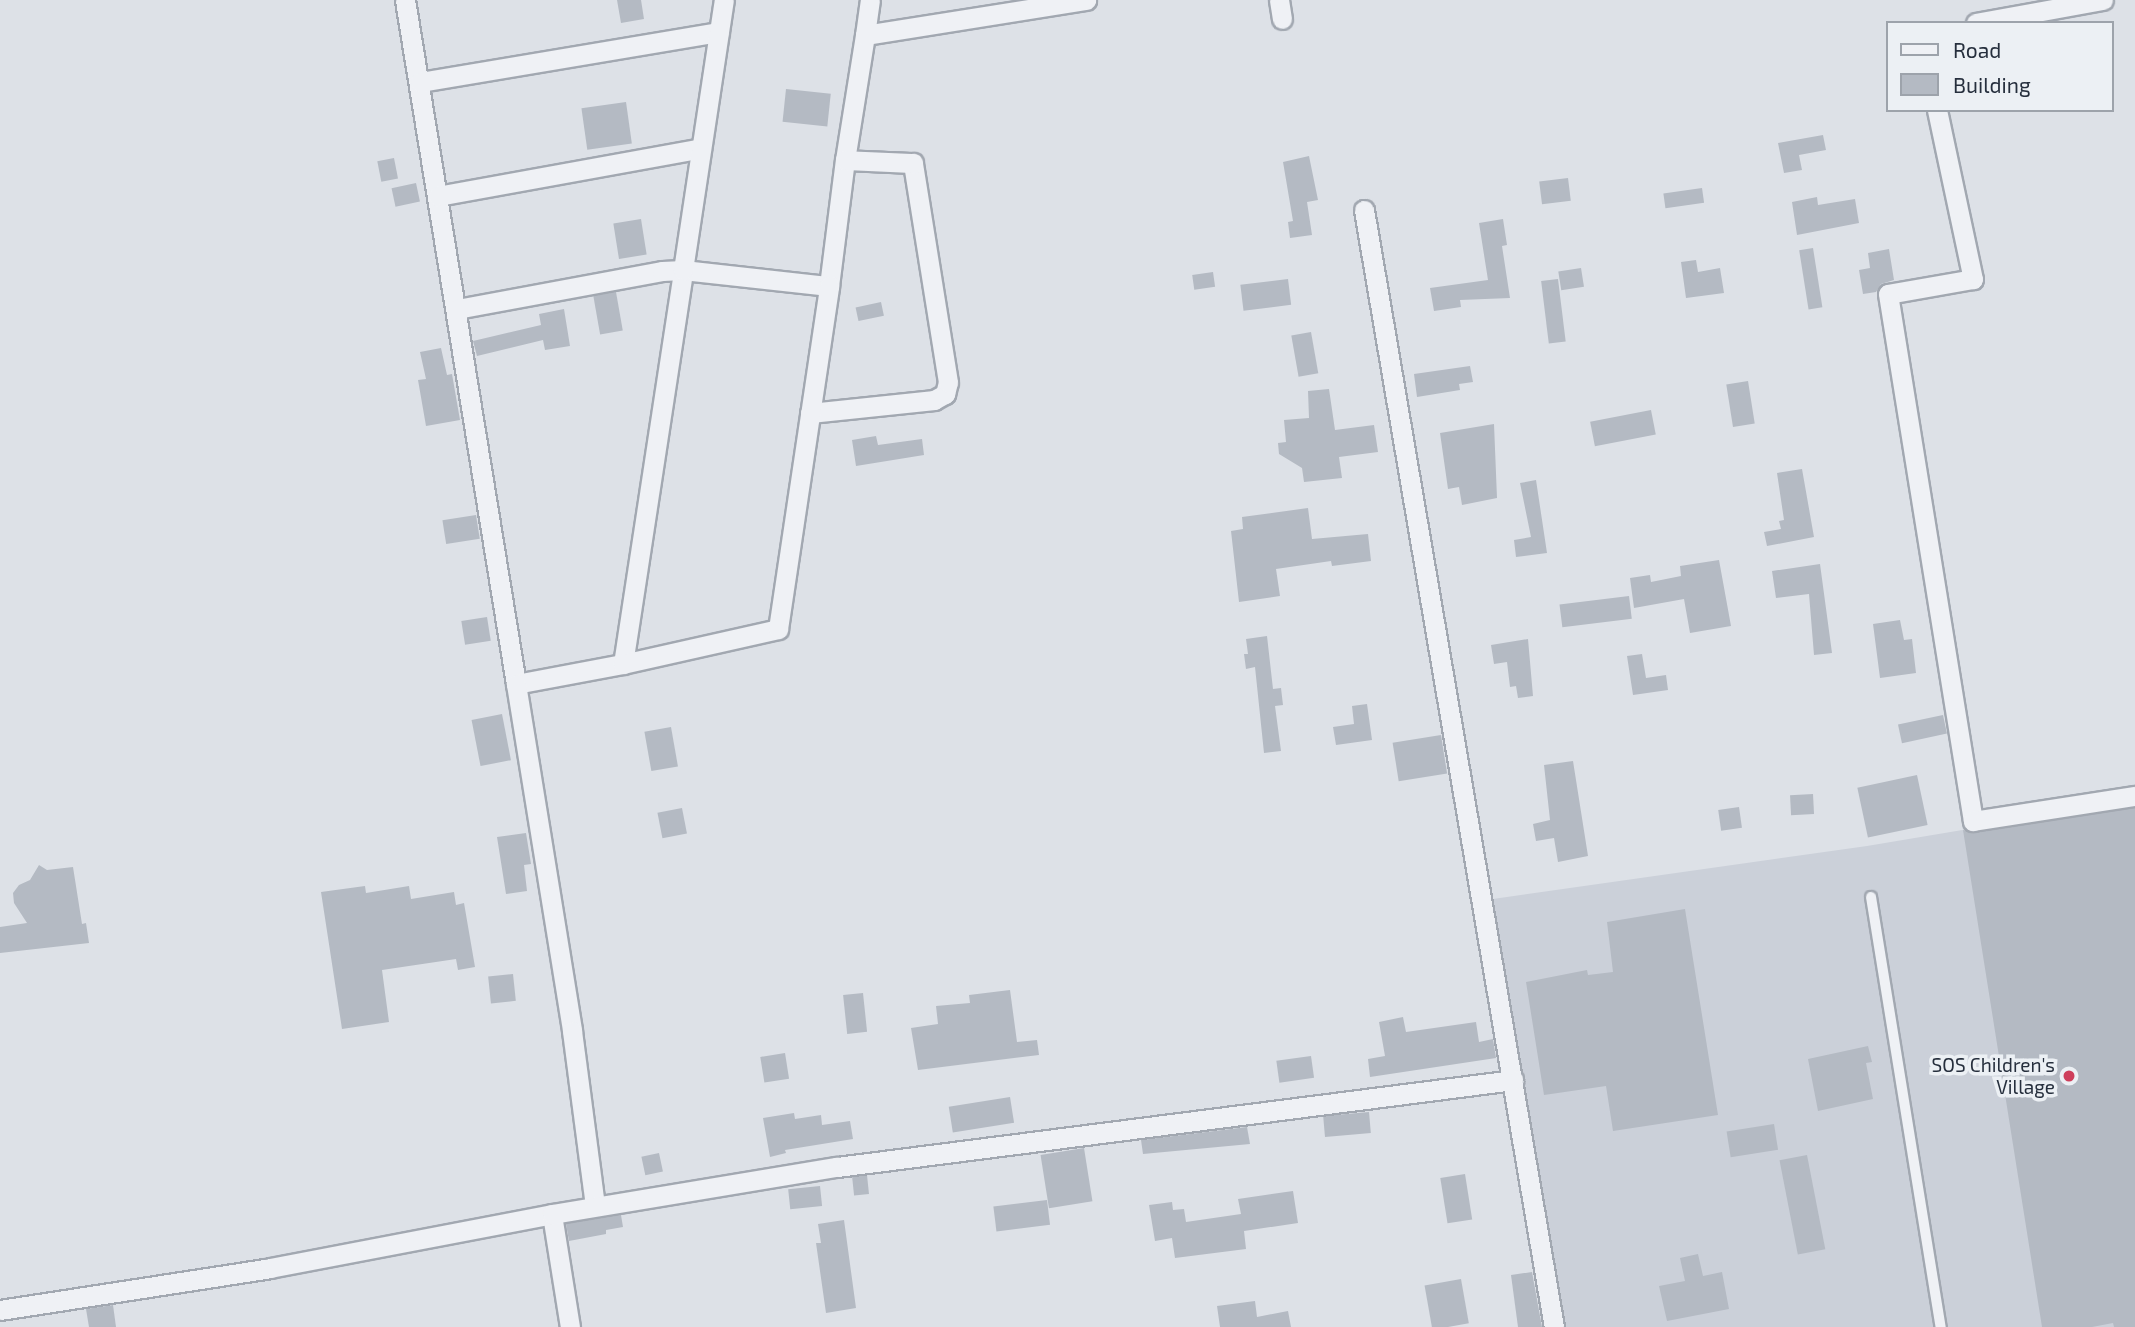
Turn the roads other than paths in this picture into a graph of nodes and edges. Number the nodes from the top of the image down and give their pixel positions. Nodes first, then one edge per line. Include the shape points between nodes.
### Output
1 (405, 0) edge
2 (724, 0) edge
3 (870, 0) edge
4 (1086, 0) edge
5 (2104, 0) edge
6 (1987, 21) edge
7 (719, 33) junction
8 (865, 35) junction
9 (420, 82) junction
10 (1937, 112) edge
11 (701, 148) junction
12 (845, 160) junction
13 (438, 196) junction
14 (1364, 210) dead end
15 (683, 270) junction
16 (829, 286) junction
17 (457, 309) junction
18 (810, 413) junction
19 (623, 664) junction
20 (516, 684) junction
21 (2135, 796) edge
22 (1871, 897) dead end
23 (1513, 1080) junction
24 (595, 1205) junction
25 (552, 1214) junction
26 (0, 1310) edge
27 (570, 1327) edge
28 (1554, 1327) edge
29 (1941, 1327) edge

1 - 9 street
2 - 7 street
3 - 8 street
4 - 8 street
5 - 6 street
7 - 9 street
7 - 11 street
8 - 12 street
9 - 13 street
10 - 21 street via 1973,279 1888,294 1973,821
11 - 13 street
11 - 15 street
12 - 16 street
12 - 18 street via 913,163 948,382 945,394 934,400
13 - 17 street
14 - 23 street
15 - 16 street
15 - 17 street
15 - 19 street
16 - 18 street
17 - 20 street
18 - 19 street via 778,629
19 - 20 street
20 - 24 street
22 - 29 lane
23 - 24 street via 837,1167
23 - 28 street
24 - 25 street
25 - 26 street via 270,1268
25 - 27 street

